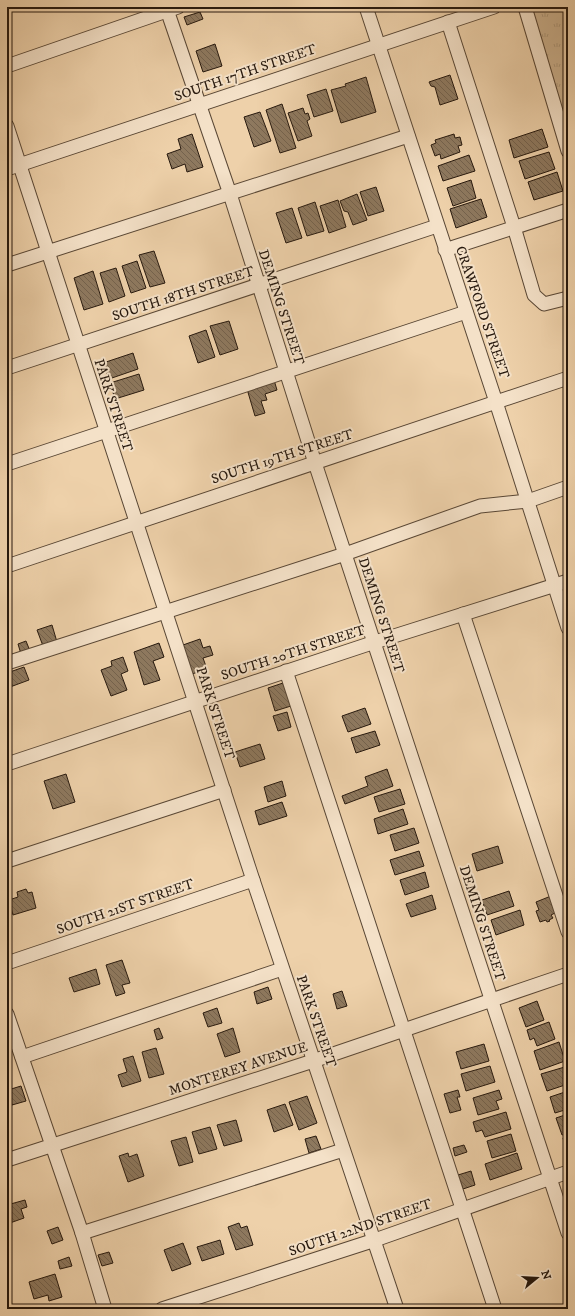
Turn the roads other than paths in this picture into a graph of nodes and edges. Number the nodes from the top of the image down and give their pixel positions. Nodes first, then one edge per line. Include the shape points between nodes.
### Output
1 (366, 7) edge
2 (494, 7) edge
3 (525, 7) edge
4 (170, 8) edge
5 (468, 11) edge
6 (448, 22) junction
7 (378, 44) junction
8 (7, 66) edge
9 (199, 105) junction
10 (7, 126) edge
11 (408, 136) junction
12 (568, 151) edge
13 (13, 167) edge
14 (230, 194) junction
15 (568, 210) edge
16 (437, 226) junction
17 (514, 227) junction
18 (445, 250) junction
19 (47, 253) junction
20 (7, 265) edge
21 (258, 285) junction
22 (568, 298) edge
23 (466, 312) junction
24 (77, 344) junction
25 (7, 368) edge
26 (286, 372) junction
27 (568, 378) edge
28 (496, 402) junction
29 (106, 431) junction
30 (315, 463) junction
31 (7, 464) edge
32 (568, 487) edge
33 (528, 501) junction
34 (136, 521) junction
35 (345, 554) junction
36 (7, 566) edge
37 (568, 581) edge
38 (555, 586) junction
39 (166, 612) junction
40 (464, 614) junction
41 (568, 628) edge
42 (375, 642) junction
43 (7, 663) edge
44 (286, 671) junction
45 (195, 701) junction
46 (7, 764) edge
47 (224, 790) junction
48 (7, 861) edge
49 (253, 880) junction
50 (568, 932) edge
51 (7, 963) edge
52 (282, 969) junction
53 (568, 974) edge
54 (491, 1000) junction
55 (7, 1014) edge
56 (403, 1030) junction
57 (22, 1057) junction
58 (313, 1061) junction
59 (51, 1146) junction
60 (343, 1150) junction
61 (7, 1160) edge
62 (568, 1172) edge
63 (551, 1178) junction
64 (462, 1209) junction
65 (82, 1233) junction
66 (568, 1233) edge
67 (374, 1240) junction
68 (105, 1309) edge
69 (162, 1309) edge
70 (397, 1309) edge
71 (495, 1309) edge

1 - 7 street, CRAWFORD STREET
2 - 5 street, SOUTH 17TH STREET
3 - 12 street
4 - 8 street
4 - 9 street, DEMING STREET
5 - 6 street, SOUTH 17TH STREET
6 - 7 street, SOUTH 17TH STREET
6 - 17 street
7 - 9 street, SOUTH 17TH STREET
7 - 11 street, CRAWFORD STREET
9 - 13 street, SOUTH 17TH STREET
9 - 14 street, DEMING STREET
10 - 13 street, PARK STREET
11 - 14 street
11 - 16 street, CRAWFORD STREET
13 - 19 street, PARK STREET
14 - 19 street
14 - 21 street, DEMING STREET
15 - 17 street
16 - 18 street, CRAWFORD STREET
16 - 21 street, SOUTH 18TH STREET
17 - 18 street
17 - 22 street via 534,295 544,304
18 - 23 street, CRAWFORD STREET
19 - 20 street
19 - 24 street, PARK STREET
21 - 24 street, SOUTH 18TH STREET
21 - 26 street, DEMING STREET
23 - 26 street
23 - 28 street, CRAWFORD STREET
24 - 25 street, SOUTH 18TH STREET
24 - 29 street, PARK STREET
26 - 29 street
26 - 30 street, DEMING STREET
27 - 28 street, SOUTH 19TH STREET
28 - 30 street, SOUTH 19TH STREET
28 - 33 street, CRAWFORD STREET
29 - 31 street
29 - 34 street, PARK STREET
30 - 34 street, SOUTH 19TH STREET
30 - 35 street, DEMING STREET
32 - 33 street
33 - 35 street via 480,506
33 - 38 street, CRAWFORD STREET
34 - 36 street, SOUTH 19TH STREET
34 - 39 street, PARK STREET
35 - 39 street
35 - 42 street, DEMING STREET
37 - 38 street, SOUTH 20TH STREET
38 - 40 street, SOUTH 20TH STREET
38 - 41 street, CRAWFORD STREET
39 - 43 street
39 - 45 street, PARK STREET
40 - 42 street, SOUTH 20TH STREET
40 - 50 street
42 - 44 street, SOUTH 20TH STREET
42 - 54 street, DEMING STREET
44 - 45 street, SOUTH 20TH STREET
44 - 56 street
45 - 46 street, SOUTH 20TH STREET
45 - 47 street, PARK STREET
47 - 48 street
47 - 49 street, PARK STREET
49 - 51 street, SOUTH 21ST STREET
49 - 52 street, PARK STREET
52 - 57 street
52 - 58 street, PARK STREET
53 - 54 street, MONTEREY AVENUE
54 - 56 street, MONTEREY AVENUE
54 - 63 street, DEMING STREET
55 - 57 street
56 - 58 street, MONTEREY AVENUE
56 - 64 street
57 - 59 street
58 - 59 street, MONTEREY AVENUE
58 - 60 street, PARK STREET
59 - 61 street, MONTEREY AVENUE
59 - 65 street
60 - 65 street
60 - 67 street, PARK STREET
62 - 63 street, SOUTH 22ND STREET
63 - 64 street, SOUTH 22ND STREET
63 - 66 street, DEMING STREET
64 - 67 street, SOUTH 22ND STREET
64 - 71 street
65 - 68 street
67 - 69 street, SOUTH 22ND STREET
67 - 70 street, PARK STREET

